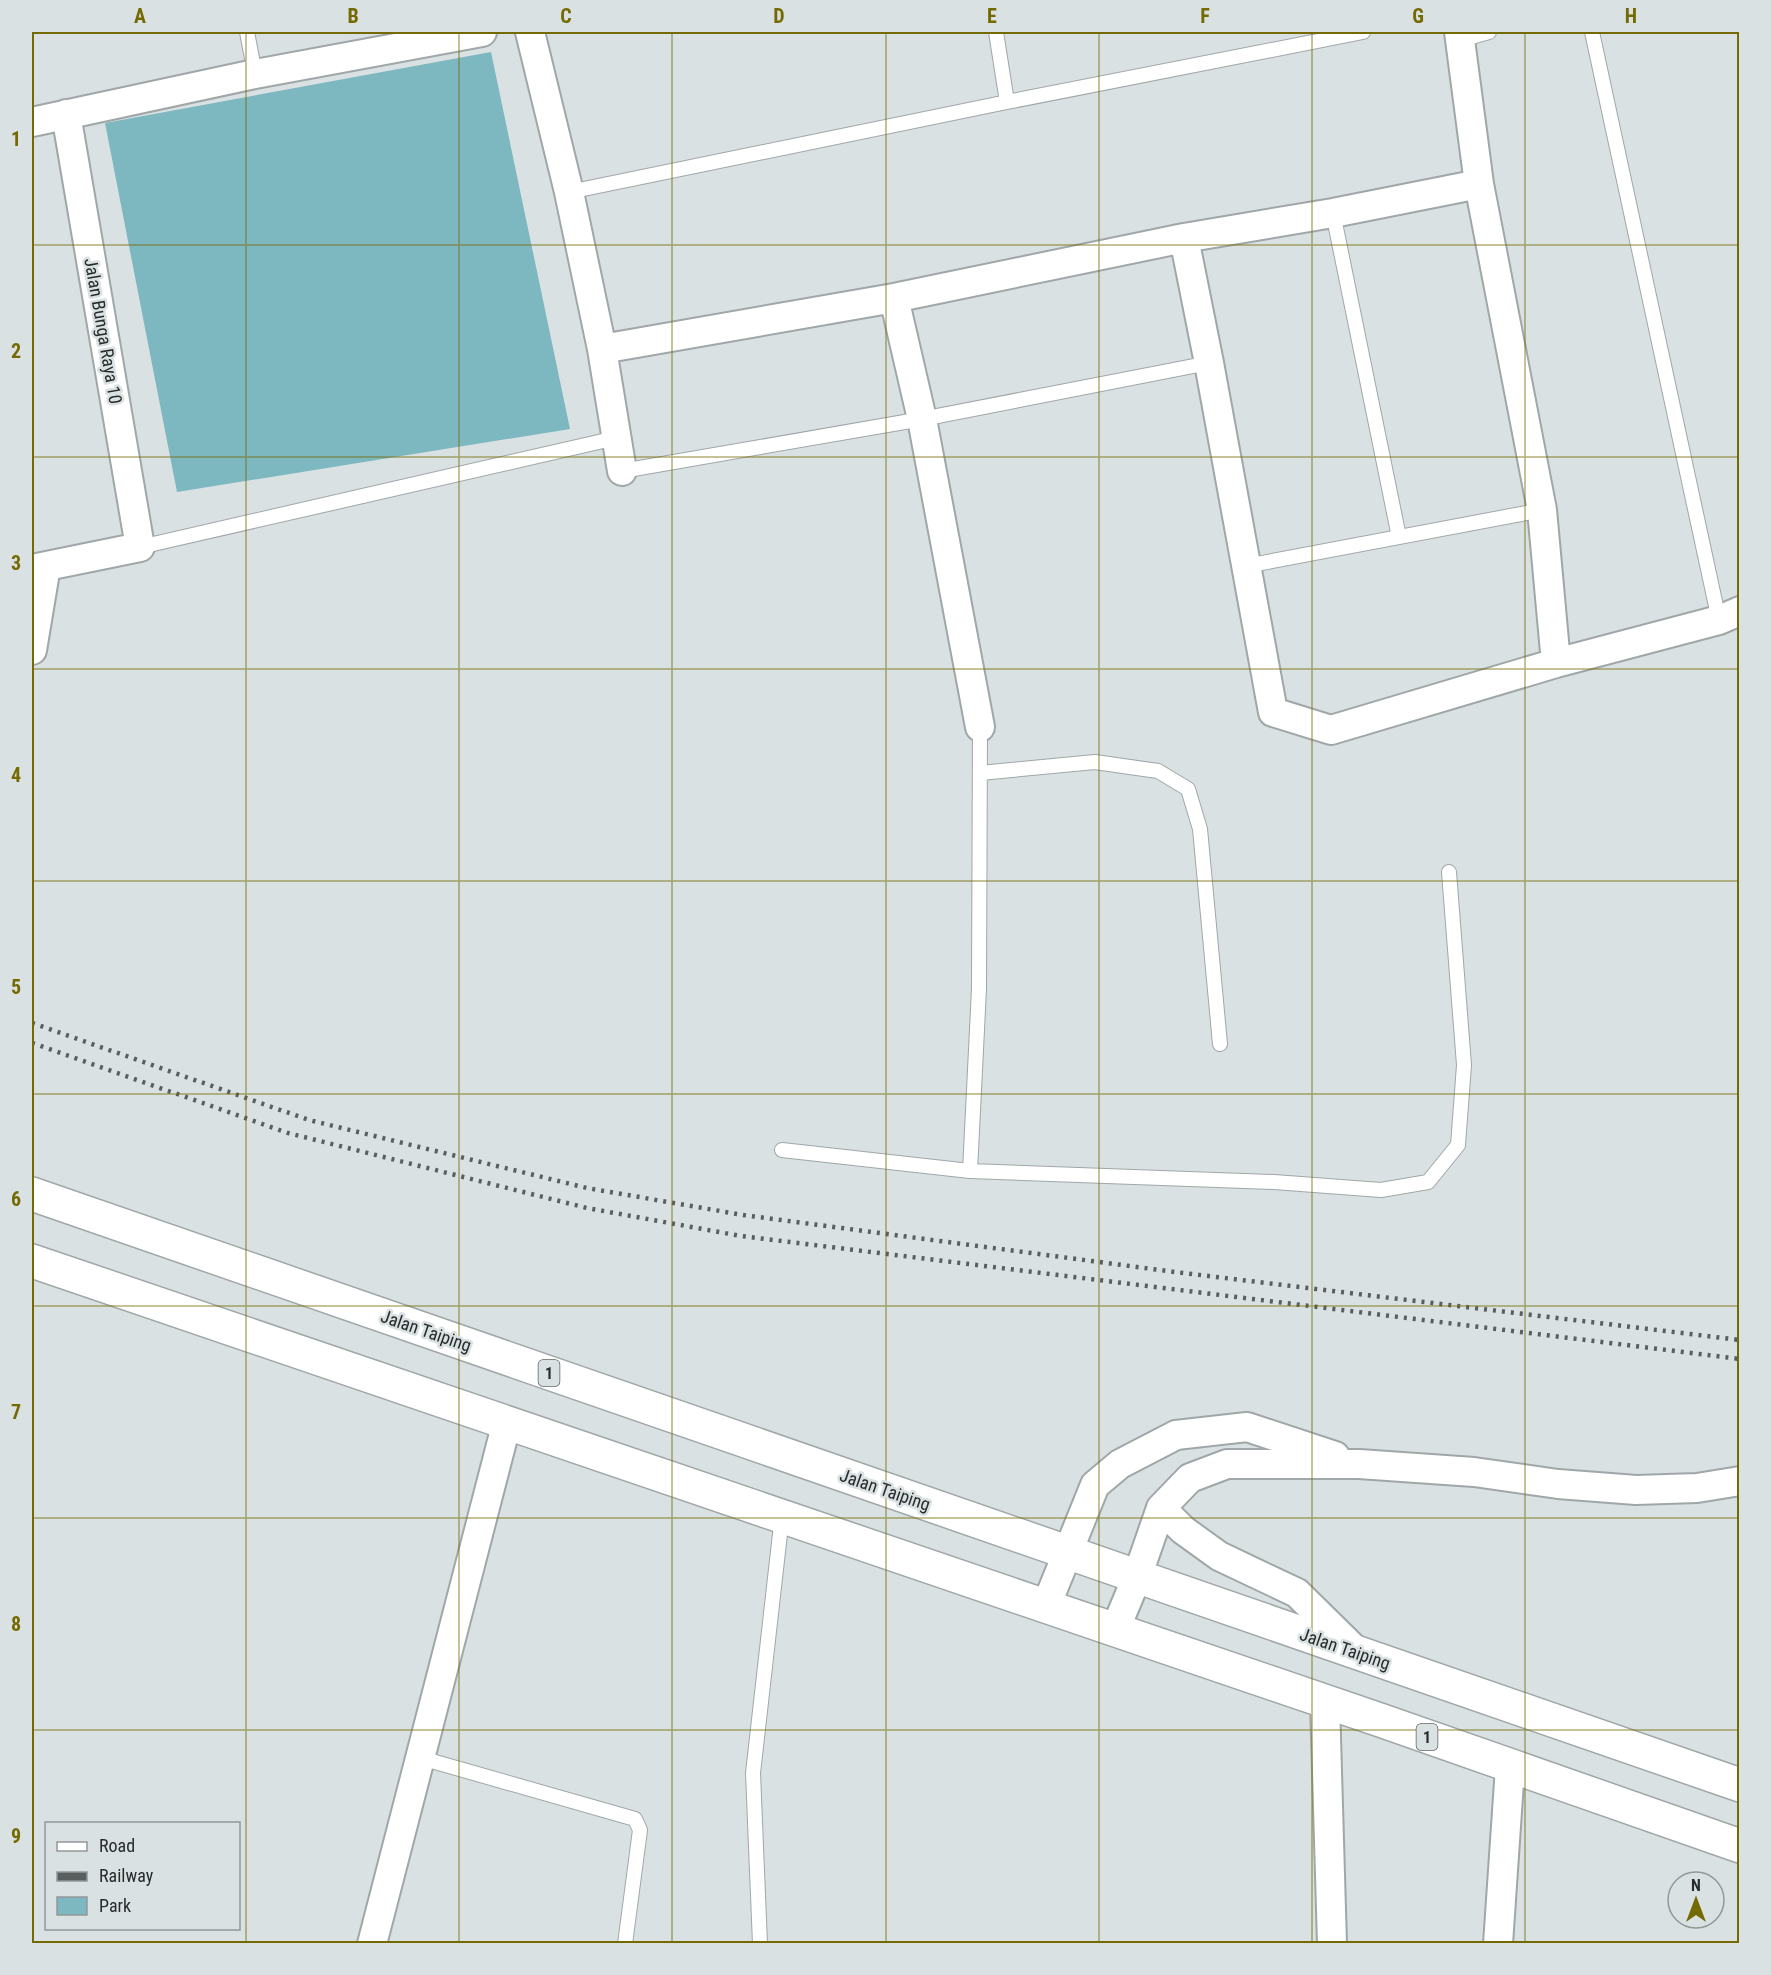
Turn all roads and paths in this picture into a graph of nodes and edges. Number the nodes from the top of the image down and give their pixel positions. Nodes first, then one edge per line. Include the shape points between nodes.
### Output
1 (247, 32) edge
2 (482, 32) edge
3 (530, 32) edge
4 (996, 32) edge
5 (1362, 32) edge
6 (1489, 32) edge
7 (1592, 32) edge
8 (1460, 36) edge
9 (255, 74) junction
10 (1007, 102) junction
11 (66, 114) junction
12 (32, 122) edge
13 (1479, 184) junction
14 (569, 192) junction
15 (1333, 213) junction
16 (1184, 238) junction
17 (894, 298) junction
18 (602, 349) junction
19 (1209, 363) junction
20 (922, 419) junction
21 (616, 438) junction
22 (622, 471) joint
23 (1542, 510) junction
24 (1399, 537) junction
25 (141, 547) junction
26 (1246, 566) junction
27 (39, 567) edge
28 (1730, 615) edge
29 (32, 650) edge
30 (1556, 663) junction
31 (980, 727) joint
32 (980, 773) junction
33 (1449, 872) dead end
34 (1220, 1044) dead end
35 (782, 1150) dead end
36 (970, 1171) junction
37 (32, 1194) edge
38 (32, 1261) edge
39 (507, 1422) junction
40 (1359, 1464) junction
41 (1740, 1481) edge
42 (1161, 1508) junction
43 (782, 1516) junction
44 (1067, 1552) junction
45 (1137, 1577) junction
46 (1046, 1606) junction
47 (1115, 1630) junction
48 (1358, 1653) junction
49 (1325, 1701) junction
50 (421, 1758) junction
51 (1510, 1767) junction
52 (1740, 1785) edge
53 (1740, 1846) edge
54 (372, 1944) edge
55 (625, 1944) edge
56 (760, 1944) edge
57 (1332, 1944) edge
58 (1498, 1944) edge

1 - 9 lane
2 - 9 street
3 - 14 street
4 - 10 lane
5 - 10 lane
6 - 8 lane
7 - 28 lane
8 - 13 street
9 - 11 street
10 - 14 lane
11 - 12 street
11 - 25 street, Jalan Bunga Raya 10
13 - 15 street
13 - 23 street
14 - 18 street
15 - 16 street
15 - 24 lane
16 - 17 street
16 - 19 street
17 - 18 street
17 - 20 street
18 - 21 street
19 - 20 lane
19 - 26 street
20 - 22 lane
20 - 31 street
21 - 22 street
21 - 25 lane
23 - 24 lane
23 - 30 street
24 - 26 lane
25 - 27 street
26 - 30 street via 1273,712 1331,730
27 - 29 street
28 - 30 street
31 - 32 lane
32 - 34 lane via 1095,762 1158,771 1188,789 1200,829
32 - 36 lane via 980,988
33 - 36 lane via 1464,1065 1458,1145 1428,1182 1381,1190 1274,1182
35 - 36 lane
37 - 44 highway, Jalan Taiping / 1
38 - 39 highway, 1
39 - 43 highway, 1
39 - 50 street
40 - 41 street via 1636,1490 1697,1488
40 - 42 street via 1227,1464 1190,1478
40 - 44 street via 1247,1427 1176,1434 1120,1464 1095,1485
42 - 45 street
42 - 48 street via 1219,1556 1297,1593
43 - 46 highway, 1
43 - 56 lane via 753,1773
44 - 45 highway, Jalan Taiping / 1
44 - 46 street
45 - 47 street
45 - 48 highway, Jalan Taiping / 1
46 - 47 highway, 1
47 - 49 highway, 1
48 - 52 highway, Jalan Taiping / 1
49 - 51 highway, 1
49 - 57 street
50 - 54 street
50 - 55 lane via 635,1819 640,1830
51 - 53 highway, 1
51 - 58 street

